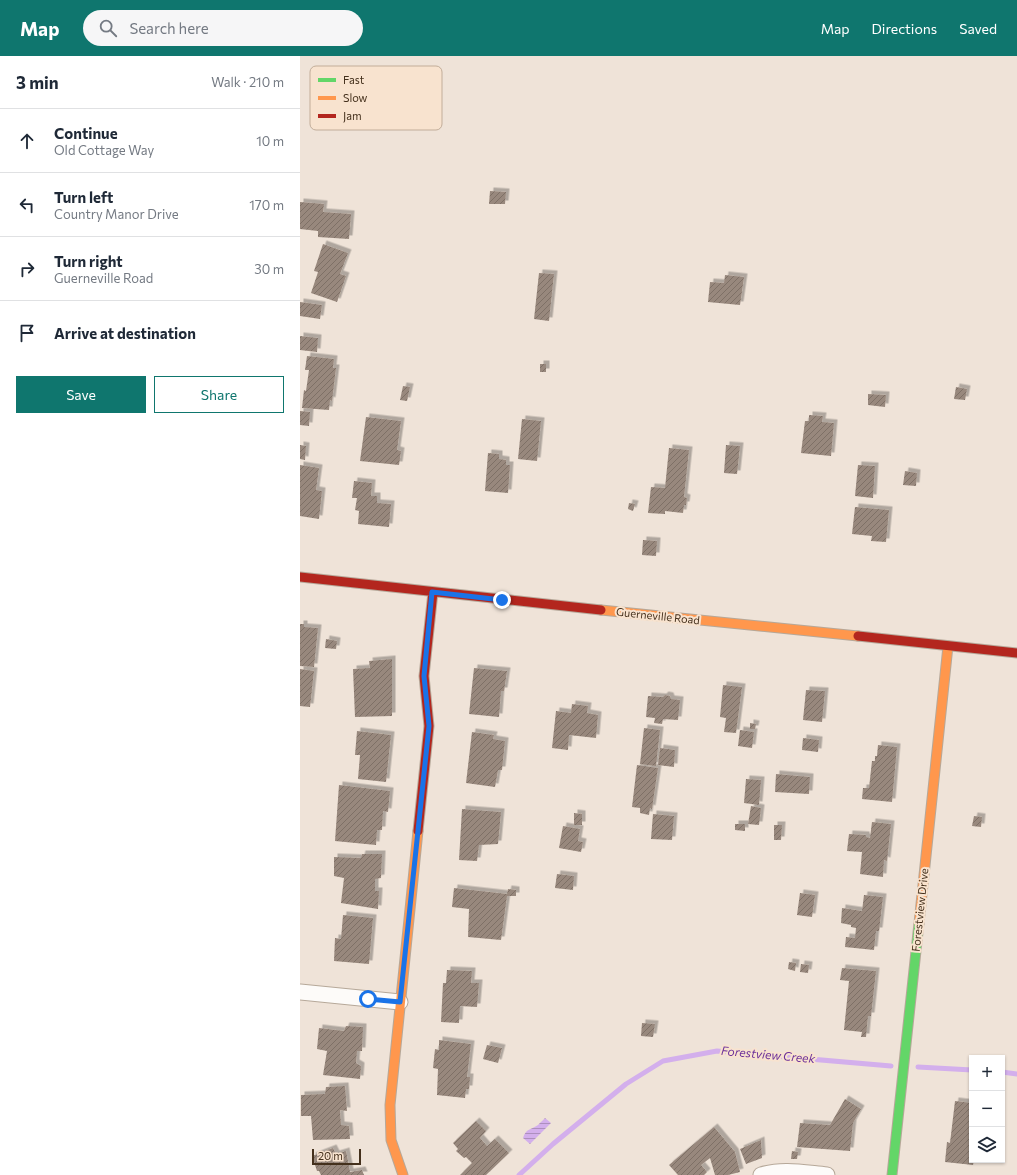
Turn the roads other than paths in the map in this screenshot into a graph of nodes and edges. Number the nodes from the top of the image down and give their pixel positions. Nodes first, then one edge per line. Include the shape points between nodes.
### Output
1 (300, 577) edge
2 (432, 592) junction
3 (948, 646) junction
4 (1017, 653) edge
5 (300, 992) edge
6 (400, 1002) junction
7 (403, 1175) edge
8 (762, 1175) edge
9 (827, 1175) edge
10 (892, 1175) edge

1 - 2 street, Guerneville Road
2 - 3 street, Guerneville Road
2 - 6 street via 424,676 429,726
3 - 4 street, Guerneville Road
3 - 10 street, Forestview Drive
5 - 6 street
6 - 7 street via 389,1114 391,1140
8 - 9 street via 793,1171

